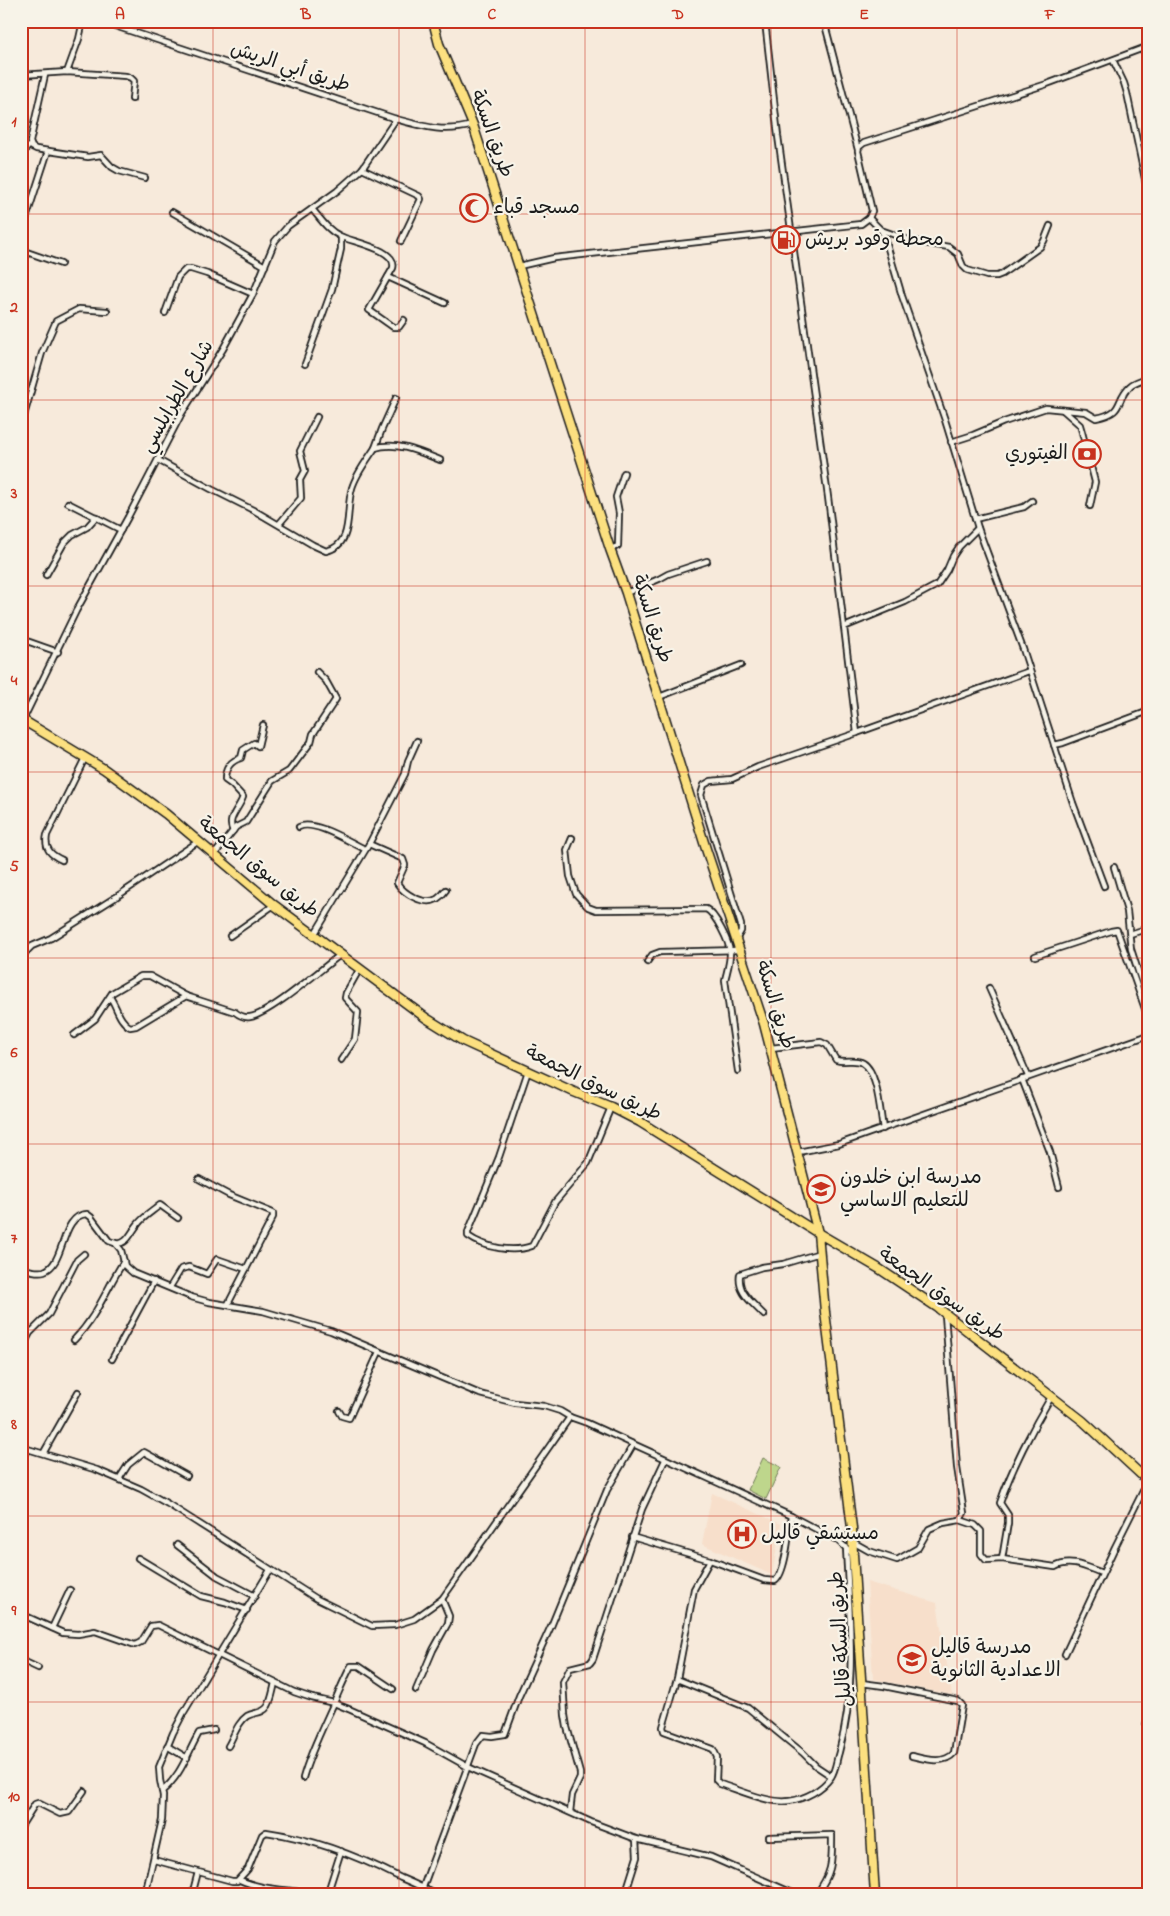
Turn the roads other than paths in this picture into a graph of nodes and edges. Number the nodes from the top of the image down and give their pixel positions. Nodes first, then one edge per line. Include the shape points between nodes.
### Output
1 (83, 21) edge
2 (100, 21) edge
3 (433, 21) edge
4 (765, 21) edge
5 (824, 21) edge
6 (1149, 46) edge
7 (1113, 60) junction
8 (67, 72) junction
9 (45, 75) junction
10 (21, 76) edge
11 (132, 99) dead end
12 (396, 119) junction
13 (473, 125) junction
14 (30, 144) junction
15 (858, 151) junction
16 (48, 152) junction
17 (21, 154) edge
18 (362, 168) junction
19 (145, 178) dead end
20 (1149, 198) edge
21 (312, 209) junction
22 (172, 212) dead end
23 (869, 218) junction
24 (1050, 226) dead end
25 (881, 230) junction
26 (792, 232) junction
27 (21, 234) edge
28 (340, 237) junction
29 (401, 241) dead end
30 (21, 250) edge
31 (61, 264) dead end
32 (265, 266) junction
33 (519, 266) junction
34 (388, 277) junction
35 (252, 294) junction
36 (445, 303) dead end
37 (107, 311) dead end
38 (165, 313) dead end
39 (404, 320) dead end
40 (305, 364) dead end
41 (1149, 378) edge
42 (396, 398) dead end
43 (1062, 409) junction
44 (316, 417) dead end
45 (21, 426) edge
46 (951, 442) junction
47 (375, 448) junction
48 (158, 460) junction
49 (440, 460) dead end
50 (624, 473) dead end
51 (1032, 501) dead end
52 (68, 503) dead end
53 (1090, 506) dead end
54 (96, 517) junction
55 (975, 519) junction
56 (279, 524) junction
57 (978, 528) junction
58 (121, 530) junction
59 (610, 549) junction
60 (708, 561) dead end
61 (46, 575) dead end
62 (626, 593) junction
63 (844, 627) junction
64 (21, 639) edge
65 (58, 652) junction
66 (741, 664) dead end
67 (1029, 671) junction
68 (317, 672) dead end
69 (659, 697) junction
70 (1149, 711) edge
71 (22, 721) edge
72 (263, 725) dead end
73 (857, 733) junction
74 (417, 741) dead end
75 (1054, 744) junction
76 (85, 758) junction
77 (299, 827) dead end
78 (233, 831) junction
79 (572, 838) dead end
80 (199, 841) junction
81 (369, 844) junction
82 (366, 849) junction
83 (214, 855) junction
84 (62, 860) dead end
85 (1114, 867) dead end
86 (1104, 886) dead end
87 (446, 890) dead end
88 (274, 905) junction
89 (1149, 928) edge
90 (1130, 934) junction
91 (314, 935) junction
92 (230, 936) dead end
93 (736, 939) junction
94 (740, 950) junction
95 (730, 951) junction
96 (340, 955) junction
97 (1035, 956) dead end
98 (21, 957) edge
99 (647, 962) dead end
100 (359, 970) junction
101 (989, 988) dead end
102 (186, 996) junction
103 (110, 997) junction
104 (1149, 1004) edge
105 (1149, 1020) edge
106 (74, 1035) dead end
107 (1149, 1035) edge
108 (771, 1048) junction
109 (341, 1060) dead end
110 (528, 1071) junction
111 (738, 1071) dead end
112 (1028, 1076) junction
113 (1022, 1079) junction
114 (611, 1106) junction
115 (883, 1129) junction
116 (798, 1152) junction
117 (199, 1179) dead end
118 (1059, 1187) dead end
119 (178, 1218) dead end
120 (818, 1233) junction
121 (115, 1243) junction
122 (820, 1253) junction
123 (84, 1254) dead end
124 (124, 1261) junction
125 (21, 1268) edge
126 (246, 1269) junction
127 (154, 1281) junction
128 (170, 1288) junction
129 (228, 1304) junction
130 (945, 1313) junction
131 (764, 1315) dead end
132 (74, 1340) dead end
133 (21, 1350) edge
134 (378, 1352) junction
135 (112, 1359) dead end
136 (78, 1392) dead end
137 (1051, 1397) junction
138 (339, 1411) dead end
139 (570, 1417) junction
140 (632, 1445) junction
141 (24, 1448) edge
142 (44, 1452) junction
143 (21, 1460) edge
144 (665, 1460) junction
145 (1149, 1462) edge
146 (187, 1476) dead end
147 (119, 1479) junction
148 (1146, 1479) edge
149 (792, 1516) junction
150 (960, 1520) junction
151 (852, 1528) junction
152 (632, 1537) junction
153 (837, 1540) junction
154 (850, 1544) junction
155 (177, 1545) dead end
156 (138, 1558) dead end
157 (1002, 1559) junction
158 (710, 1560) junction
159 (270, 1570) junction
160 (1102, 1573) junction
161 (70, 1590) dead end
162 (255, 1596) junction
163 (442, 1598) junction
164 (247, 1610) junction
165 (21, 1614) edge
166 (52, 1628) junction
167 (1065, 1654) dead end
168 (219, 1656) junction
169 (21, 1660) edge
170 (38, 1668) dead end
171 (677, 1679) junction
172 (275, 1683) junction
173 (861, 1683) junction
174 (393, 1688) dead end
175 (416, 1690) dead end
176 (334, 1703) junction
177 (1149, 1717) edge
178 (214, 1730) dead end
179 (1149, 1734) edge
180 (168, 1746) junction
181 (228, 1746) dead end
182 (912, 1756) dead end
183 (187, 1758) junction
184 (468, 1767) junction
185 (831, 1776) junction
186 (303, 1778) dead end
187 (84, 1791) dead end
188 (162, 1791) junction
189 (570, 1812) junction
190 (21, 1826) edge
191 (770, 1837) dead end
192 (636, 1839) junction
193 (341, 1851) junction
194 (154, 1860) junction
195 (198, 1872) junction
196 (240, 1880) junction
197 (423, 1887) junction
198 (787, 1893) edge
199 (145, 1895) edge
200 (192, 1895) edge
201 (318, 1895) edge
202 (327, 1895) edge
203 (436, 1895) edge
204 (626, 1895) edge
205 (798, 1895) edge
206 (816, 1895) edge
207 (875, 1895) edge

1 - 8 street
2 - 12 street, طريق أبي الريش
3 - 13 main road, طريق السكة via 439,44
4 - 26 street
5 - 15 street
6 - 7 street
7 - 15 street via 866,142
7 - 20 street via 1127,93
8 - 9 street
8 - 11 street via 132,78
9 - 10 street
9 - 14 street
12 - 13 street, طريق أبي الريش via 443,130
12 - 18 street, شارع الطرابلسي
13 - 33 main road, طريق السكة
14 - 16 street
14 - 17 street
15 - 23 street via 872,207
16 - 19 street via 88,157 101,155 119,171
16 - 27 street
18 - 21 street, شارع الطرابلسي
18 - 29 street via 421,199
21 - 28 street
21 - 32 street, شارع الطرابلسي via 288,226 275,241
22 - 32 street
23 - 25 street
23 - 26 street via 861,224
24 - 25 street via 1040,247 997,276 967,270 949,246 912,241
25 - 46 street
26 - 33 street via 554,258
26 - 63 street
28 - 34 street via 374,247 392,260 394,264
28 - 40 street via 341,249 332,289
30 - 31 street
32 - 35 street, شارع الطرابلسي
33 - 59 main road, طريق السكة
34 - 36 street
34 - 39 street via 369,310 393,327 399,327
35 - 38 street via 207,274 186,270 178,277
35 - 48 street, شارع الطرابلسي
37 - 45 street via 78,310 56,321 42,353
41 - 43 street via 1131,385 1110,414 1096,418 1086,412
42 - 47 street
43 - 46 street via 1035,411
43 - 53 street via 1082,432 1095,482
44 - 56 street via 300,451 305,471 300,480 301,498
46 - 55 street
47 - 49 street via 392,445
47 - 56 street via 352,487 347,527 338,546 321,550
48 - 56 street
48 - 58 street, شارع الطرابلسي
50 - 59 street via 616,498 618,546
51 - 55 street via 1024,507
52 - 54 street
54 - 58 street
54 - 61 street via 64,543
55 - 57 street
57 - 63 street via 959,547 937,585
57 - 67 street
58 - 65 street, شارع الطرابلسي via 76,611
59 - 62 main road, طريق السكة
60 - 62 street
62 - 69 main road, طريق السكة
63 - 73 street
64 - 65 street
65 - 71 street, شارع الطرابلسي
66 - 69 street
67 - 73 street
67 - 75 street
68 - 78 street via 336,700 289,771 272,781 246,822
69 - 93 main road, طريق السكة
70 - 75 street
71 - 76 main road, طريق سوق الجمعة
72 - 78 street via 258,746 254,743 243,750 241,758 233,760 225,771 225,780 243,797 230,821
73 - 93 street via 732,779 704,785 701,795 741,925
74 - 81 street
75 - 86 street
76 - 80 main road, طريق سوق الجمعة
76 - 84 street via 47,835 48,851
77 - 82 street via 322,828
78 - 83 street
79 - 95 street via 567,850 570,876 576,894 588,907 596,910 706,909 713,913
80 - 83 main road, طريق سوق الجمعة
80 - 98 street via 51,938 32,946
81 - 82 street
81 - 87 street via 403,860 405,865 396,883 411,896 428,901 438,898
82 - 91 street
83 - 88 main road, طريق سوق الجمعة
85 - 90 street
88 - 91 main road, طريق سوق الجمعة
88 - 92 street
89 - 90 street
90 - 104 street via 1131,949
91 - 96 main road, طريق سوق الجمعة
93 - 94 main road, طريق السكة
94 - 95 street
94 - 108 main road, طريق السكة
95 - 99 street via 660,952
95 - 111 street via 725,980
96 - 100 main road, طريق سوق الجمعة
96 - 102 street via 281,1000 247,1018
97 - 105 street via 1117,930
100 - 109 street via 345,998 358,1012 355,1039
100 - 110 main road, طريق سوق الجمعة via 463,1041
101 - 112 street
102 - 103 street via 145,975 118,988
102 - 103 street via 130,1027
103 - 106 street via 94,1019
107 - 112 street
108 - 115 street via 820,1042 828,1045 836,1060 864,1064 876,1084
108 - 116 main road, طريق السكة
110 - 114 main road, طريق سوق الجمعة
110 - 114 street via 500,1157 468,1232 470,1238 486,1245 521,1249 532,1246 555,1202 588,1163
112 - 113 street
113 - 115 street
113 - 118 street via 1050,1152
114 - 120 main road, طريق سوق الجمعة
115 - 116 street via 839,1144
116 - 120 main road, طريق السكة
117 - 126 street via 272,1212 273,1217
119 - 121 street via 160,1206 138,1224 124,1242
120 - 122 main road, طريق السكة قاليل
120 - 130 main road, طريق سوق الجمعة
121 - 124 street
121 - 125 street via 109,1240 92,1217 83,1214 69,1226 50,1268 40,1271
122 - 131 street via 740,1274 738,1284 743,1294
122 - 151 main road, طريق السكة قاليل
123 - 133 street via 77,1260 49,1314 30,1333
124 - 127 street via 133,1273
124 - 132 street via 95,1314
126 - 128 street via 222,1259 217,1259 207,1274 181,1268
126 - 129 street
127 - 128 street
127 - 135 street
128 - 129 street via 209,1302
129 - 134 street via 331,1331
130 - 137 main road, طريق سوق الجمعة
130 - 150 street via 957,1467 964,1513
134 - 138 street via 349,1418
134 - 139 street via 480,1394 544,1406
136 - 142 street
137 - 148 main road, طريق سوق الجمعة via 1083,1421
137 - 157 street via 1039,1416 1000,1503 1008,1515
139 - 140 street
139 - 163 street
140 - 144 street
140 - 184 street via 607,1490 504,1734 483,1735 476,1744
141 - 142 street
141 - 143 street
142 - 147 street
144 - 149 street
144 - 152 street
145 - 148 street
146 - 147 street via 144,1452 128,1465
147 - 159 street via 168,1504
148 - 160 street
149 - 153 street
149 - 158 street via 782,1569 775,1581
150 - 154 street via 943,1522 929,1529 918,1548 897,1560
150 - 157 street via 975,1525 981,1531 981,1554 986,1560
151 - 153 street via 847,1537
151 - 154 main road, طريق السكة قاليل
152 - 158 street
152 - 189 street via 593,1659 590,1663 570,1668 563,1682 567,1727 580,1774
153 - 154 street
154 - 173 main road, طريق السكة قاليل
154 - 185 street via 851,1678 848,1709 836,1767
155 - 162 street via 217,1576
156 - 164 street via 202,1596
157 - 160 street via 1055,1567 1071,1563
158 - 171 street via 694,1589
159 - 162 street
159 - 163 street via 323,1602 372,1626 395,1625 414,1619
160 - 167 street
161 - 166 street
162 - 164 street
163 - 175 street via 449,1616 448,1623
164 - 168 street
165 - 166 street
166 - 168 street via 70,1634 95,1631 135,1645 155,1625
168 - 172 street
168 - 180 street via 176,1726
169 - 170 street
171 - 185 street via 748,1708
171 - 185 street via 664,1730 714,1749 716,1780 720,1784 778,1802 813,1793 823,1788
172 - 176 street
172 - 181 street via 268,1706 260,1713 246,1717
173 - 182 street via 949,1699 962,1705 951,1757 938,1760
173 - 207 main road, طريق السكة قاليل
174 - 176 street via 359,1666 351,1666
176 - 184 street via 425,1743
176 - 186 street
177 - 179 street via 1146,1724
178 - 183 street via 199,1733
180 - 183 street
180 - 188 street via 159,1767
183 - 188 street via 171,1784
184 - 189 street
184 - 197 street
187 - 190 street via 69,1812 60,1814 35,1804
188 - 194 street via 162,1820
189 - 192 street
191 - 206 street via 832,1835 832,1866
192 - 198 street via 711,1857
192 - 204 street via 637,1857
193 - 196 street via 266,1832
193 - 197 street
193 - 202 street
194 - 195 street
194 - 199 street
195 - 196 street
195 - 200 street
196 - 201 street via 256,1886
197 - 203 street
198 - 205 street

